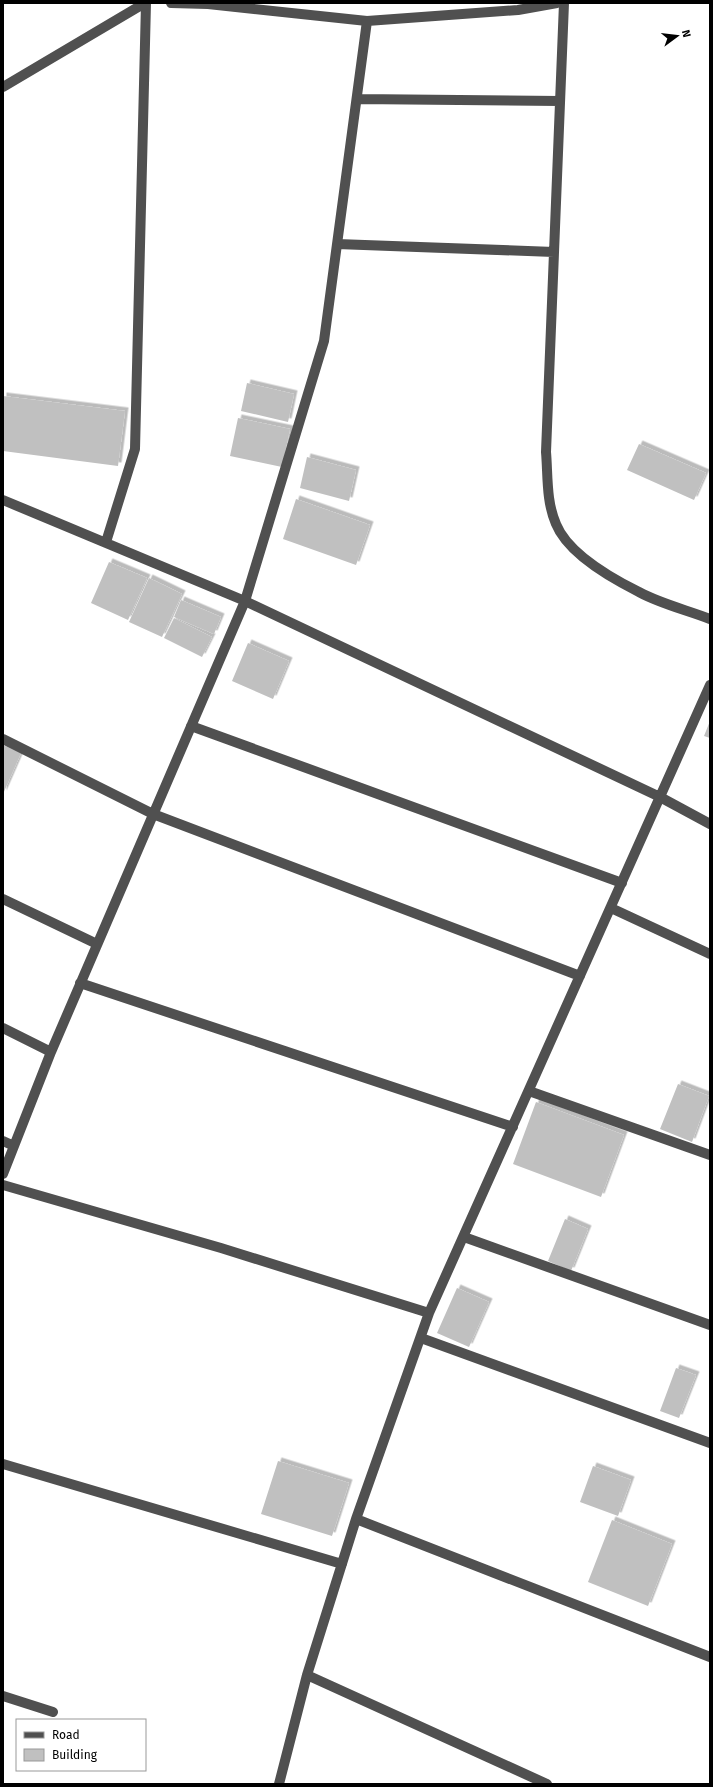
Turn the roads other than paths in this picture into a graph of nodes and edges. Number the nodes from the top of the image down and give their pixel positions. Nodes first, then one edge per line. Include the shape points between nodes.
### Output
1 (146, 3) edge
2 (171, 3) edge
3 (557, 3) edge
4 (564, 3) edge
5 (367, 21) junction
6 (3, 87) edge
7 (356, 99) junction
8 (560, 101) junction
9 (337, 244) junction
10 (554, 252) junction
11 (3, 500) edge
12 (106, 542) junction
13 (245, 600) junction
14 (710, 619) edge
15 (710, 685) edge
16 (191, 726) junction
17 (3, 739) edge
18 (660, 798) junction
19 (153, 814) junction
20 (710, 824) edge
21 (622, 883) junction
22 (3, 899) edge
23 (611, 908) junction
24 (97, 944) junction
25 (710, 954) edge
26 (580, 976) junction
27 (80, 984) junction
28 (3, 1028) edge
29 (51, 1052) junction
30 (529, 1091) junction
31 (513, 1127) junction
32 (3, 1142) edge
33 (14, 1146) junction
34 (710, 1155) edge
35 (3, 1174) edge
36 (3, 1185) edge
37 (464, 1236) junction
38 (429, 1313) junction
39 (710, 1325) edge
40 (420, 1338) junction
41 (710, 1443) edge
42 (3, 1464) edge
43 (356, 1519) junction
44 (342, 1564) junction
45 (710, 1657) edge
46 (308, 1675) junction
47 (3, 1696) edge
48 (53, 1712) dead end
49 (279, 1784) edge
50 (547, 1784) edge

1 - 6 street
1 - 12 street via 135,449
2 - 5 street via 208,4
3 - 5 street via 518,10
4 - 8 street
5 - 7 street
7 - 8 street
7 - 9 street
8 - 10 street
9 - 10 street
9 - 13 street via 324,341
10 - 14 street via 546,452 549,502 556,525 572,549 603,571 640,593
11 - 12 street
12 - 13 street
13 - 16 street
13 - 18 street
15 - 18 street
16 - 19 street
16 - 21 street
17 - 19 street
18 - 20 street
18 - 21 street
19 - 24 street
19 - 26 street
21 - 23 street
22 - 24 street
23 - 25 street
23 - 26 street
24 - 27 street
26 - 30 street
27 - 29 street
27 - 31 street
28 - 29 street
29 - 33 street
30 - 31 street
30 - 34 street
31 - 37 street
32 - 33 street
33 - 35 street
36 - 38 street via 221,1248
37 - 38 street
37 - 39 street
38 - 40 street
40 - 41 street
40 - 43 street
42 - 44 street
43 - 44 street
43 - 45 street
44 - 46 street
46 - 49 street
46 - 50 street
47 - 48 street

